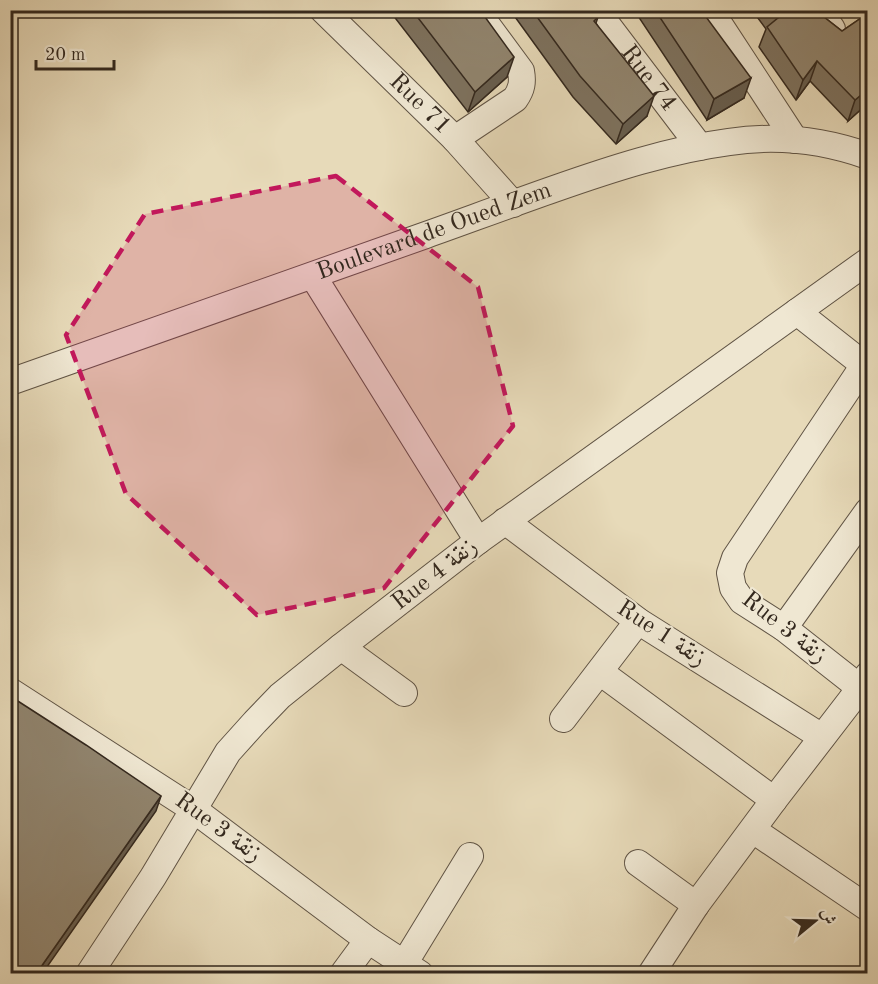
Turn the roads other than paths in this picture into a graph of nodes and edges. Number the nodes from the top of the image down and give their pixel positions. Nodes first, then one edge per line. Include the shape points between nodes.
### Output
1 (323, 10) edge
2 (476, 10) edge
3 (710, 10) edge
4 (606, 14) edge
5 (455, 139) junction
6 (795, 140) junction
7 (700, 147) junction
8 (867, 156) edge
9 (513, 204) junction
10 (867, 262) edge
11 (314, 276) junction
12 (797, 312) junction
13 (866, 366) edge
14 (10, 382) edge
15 (867, 511) edge
16 (505, 521) junction
17 (478, 541) junction
18 (638, 621) junction
19 (783, 628) junction
20 (341, 647) junction
21 (600, 672) junction
22 (10, 691) edge
23 (404, 693) dead end
24 (861, 693) edge
25 (563, 720) dead end
26 (822, 737) junction
27 (774, 800) junction
28 (194, 809) junction
29 (753, 830) junction
30 (470, 856) dead end
31 (638, 862) dead end
32 (696, 905) junction
33 (867, 908) edge
34 (368, 940) junction
35 (412, 969) edge
36 (93, 972) edge
37 (343, 974) edge
38 (651, 974) edge

1 - 5 street, Rue 71
2 - 5 street via 521,71 523,81 515,99
3 - 6 street
4 - 7 street, Rue 74
5 - 9 street, Rue 71
6 - 7 street, Boulevard de Oued Zem via 753,139
6 - 8 street, Boulevard de Oued Zem
7 - 9 street, Boulevard de Oued Zem via 628,164
9 - 11 street, Boulevard de Oued Zem
10 - 12 street, Rue 4 زنقة
11 - 14 street, Boulevard de Oued Zem
11 - 17 street
12 - 13 street
12 - 16 street, Rue 4 زنقة
13 - 19 street, Rue 3 زنقة via 735,558 730,573 733,588 742,601
15 - 19 street
16 - 17 street, Rue 4 زنقة
16 - 18 street, Rue 1 زنقة
17 - 20 street, Rue 4 زنقة
18 - 21 street
18 - 26 street, Rue 1 زنقة
19 - 24 street, Rue 3 زنقة
20 - 23 street
20 - 28 street, Rue 4 زنقة via 280,696 255,722 228,752
21 - 25 street
21 - 27 street
22 - 28 street, Rue 3 زنقة
24 - 26 street
26 - 27 street
27 - 29 street
28 - 34 street, Rue 3 زنقة
28 - 36 street, Rue 4 زنقة
29 - 32 street
29 - 33 street
30 - 35 street
31 - 32 street
32 - 38 street
34 - 35 street, Rue 3 زنقة
34 - 37 street

